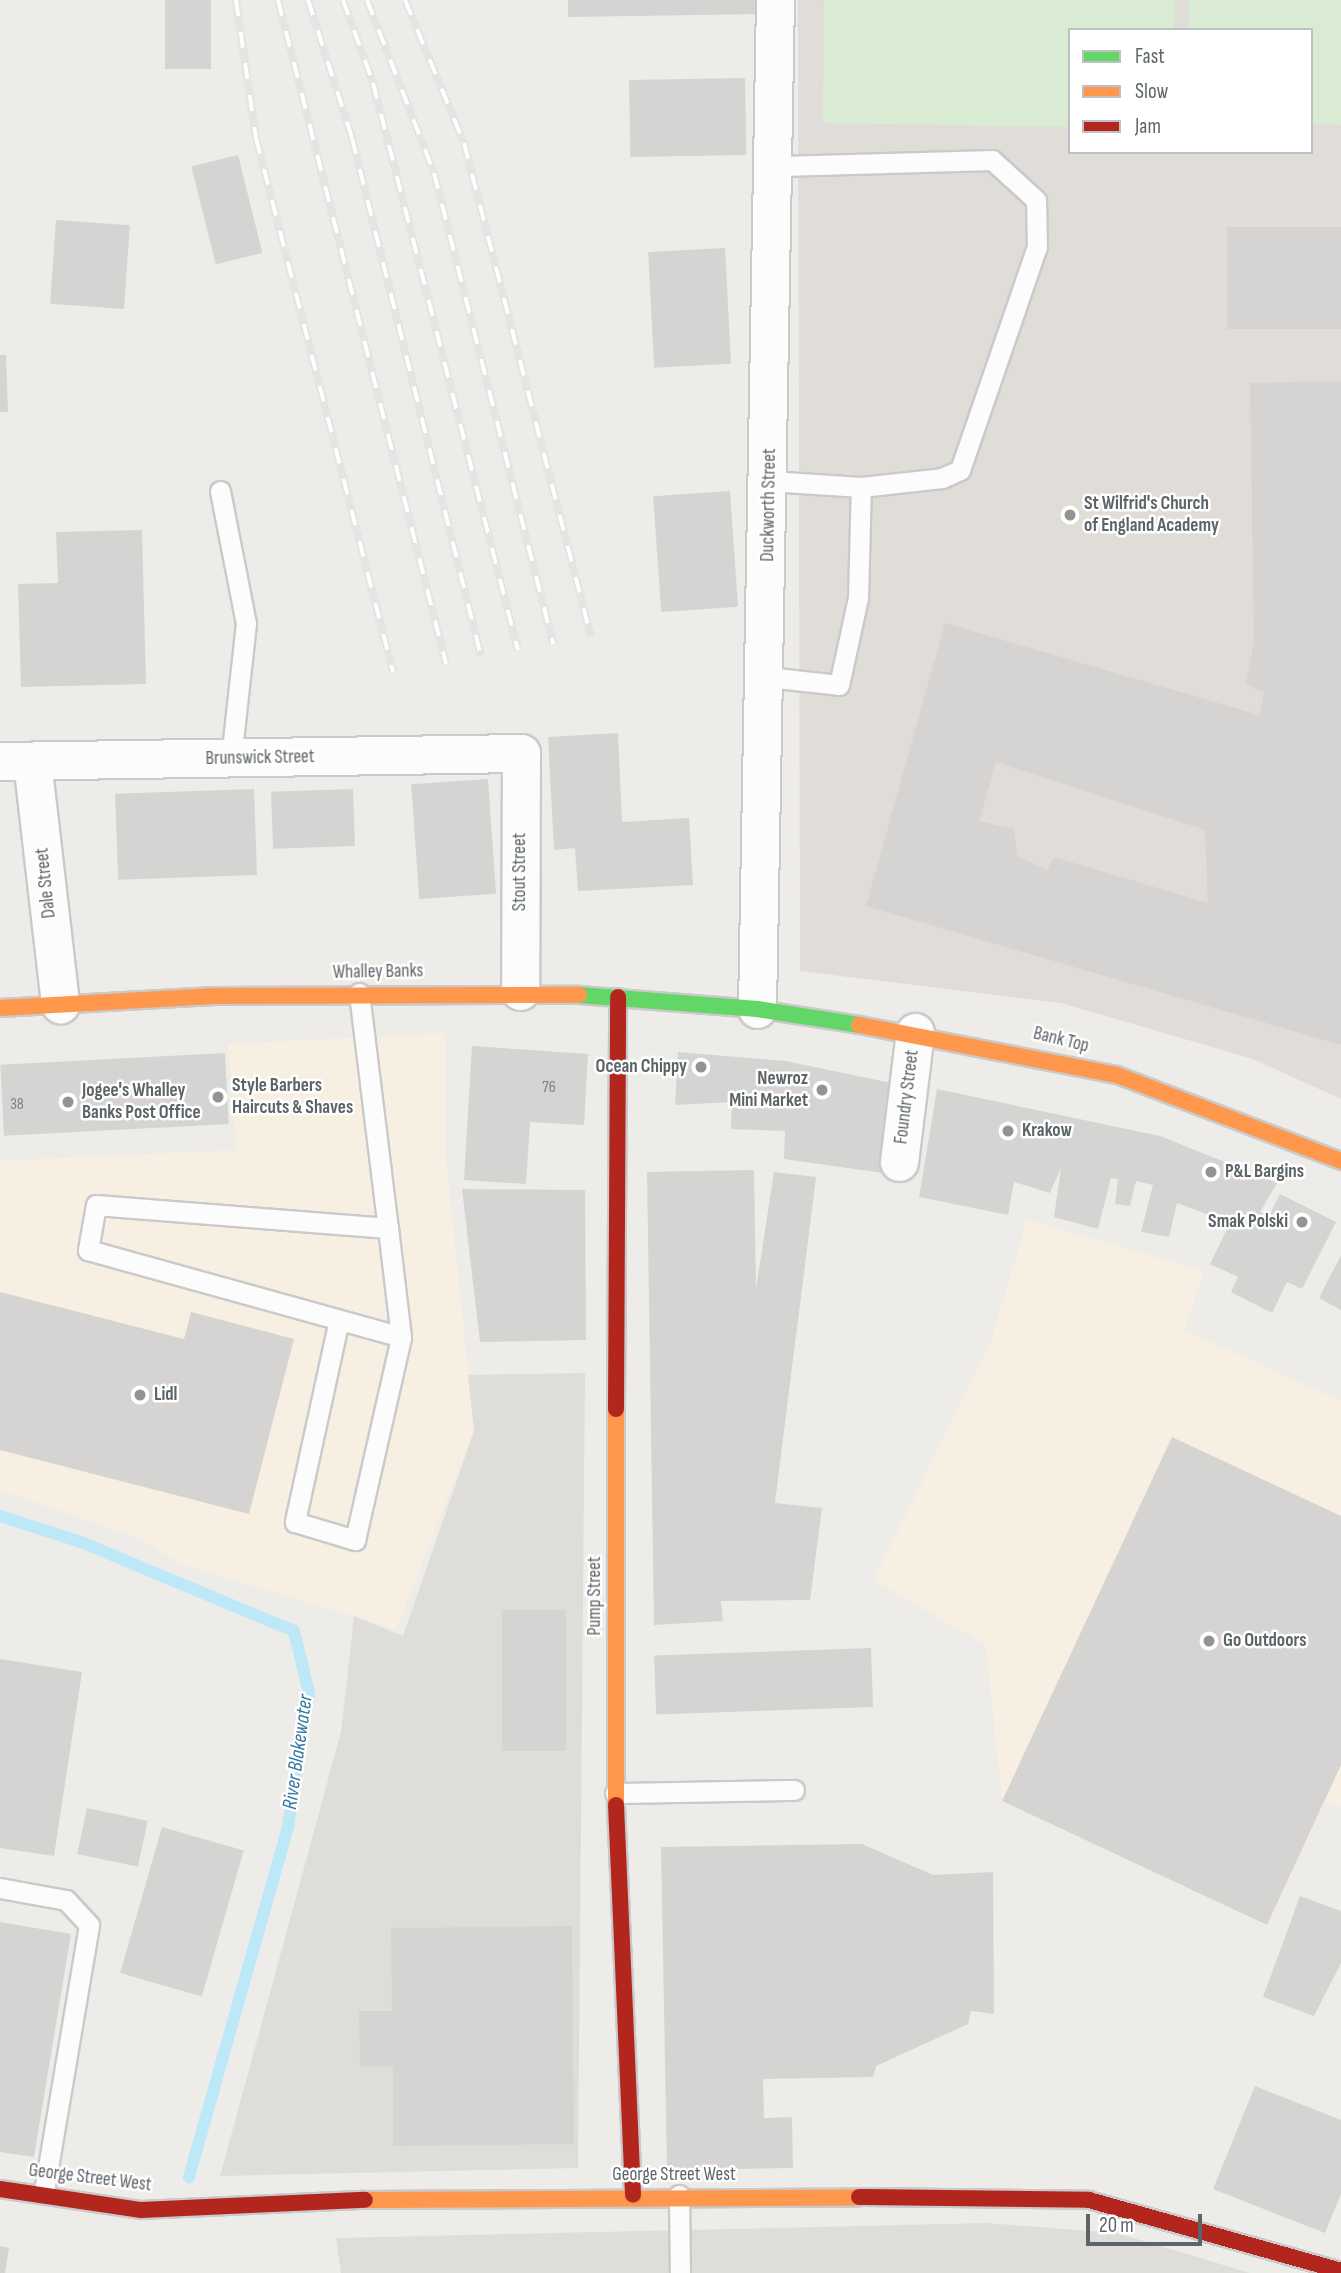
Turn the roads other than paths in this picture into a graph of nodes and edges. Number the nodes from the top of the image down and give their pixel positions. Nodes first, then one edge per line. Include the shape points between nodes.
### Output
1 (775, 0) edge
2 (772, 166) junction
3 (769, 481) junction
4 (861, 487) junction
5 (220, 491) dead end
6 (767, 677) junction
7 (521, 753) joint
8 (231, 758) junction
9 (16, 761) edge
10 (520, 991) junction
11 (359, 993) junction
12 (618, 996) junction
13 (60, 1004) junction
14 (0, 1009) edge
15 (757, 1009) junction
16 (915, 1032) junction
17 (1341, 1161) edge
18 (899, 1162) dead end
19 (388, 1228) junction
20 (338, 1324) junction
21 (401, 1337) junction
22 (794, 1790) dead end
23 (615, 1793) junction
24 (0, 1888) edge
25 (0, 2189) edge
26 (44, 2191) junction
27 (633, 2195) junction
28 (680, 2195) junction
29 (1341, 2272) edge
30 (680, 2273) edge

1 - 2 street, Duckworth Street
2 - 3 street, Duckworth Street
2 - 4 lane via 992,160 1036,200 1037,247 960,470 942,478
3 - 4 lane
3 - 6 street, Duckworth Street
4 - 6 lane via 858,598 839,685
5 - 8 lane via 246,623
6 - 15 street, Duckworth Street
7 - 8 street, Brunswick Street
7 - 10 street, Stout Street
8 - 9 street, Brunswick Street
9 - 13 street, Dale Street
10 - 11 street, Whalley Banks
10 - 12 street, Whalley Banks
11 - 13 street, Whalley Banks
11 - 19 lane
12 - 15 street, Whalley Banks
12 - 23 street, Pump Street
13 - 14 street, Whalley Banks
15 - 16 street, Bank Top
16 - 17 street, Bank Top via 1117,1075
16 - 18 street, Foundry Street
19 - 20 lane via 96,1205 88,1250
19 - 21 lane
20 - 21 lane
20 - 21 lane via 295,1522 355,1540
22 - 23 lane
23 - 27 street, Pump Street
24 - 26 lane via 66,1900 89,1925
25 - 26 street, George Street West
26 - 27 street, George Street West via 141,2210 221,2202
27 - 28 street, George Street West
28 - 29 street, George Street West via 1089,2200
28 - 30 lane

